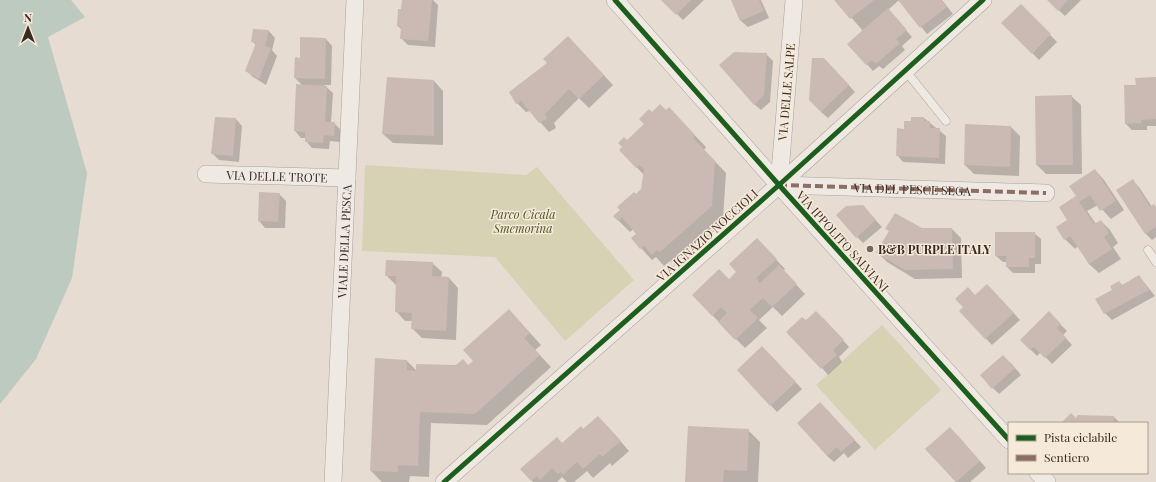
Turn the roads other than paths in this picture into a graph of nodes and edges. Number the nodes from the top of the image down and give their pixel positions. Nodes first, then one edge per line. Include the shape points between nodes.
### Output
1 (355, 0) edge
2 (615, 0) edge
3 (794, 0) edge
4 (983, 0) edge
5 (905, 70) junction
6 (946, 121) dead end
7 (206, 174) dead end
8 (347, 178) junction
9 (779, 185) junction
10 (1046, 193) dead end
11 (1148, 250) dead end
12 (1156, 262) edge
13 (1008, 439) edge
14 (1039, 474) edge
15 (333, 482) edge
16 (444, 482) edge
17 (1047, 482) edge

1 - 8 street, VIALE DELLA PESCA
2 - 9 street, VIA IPPOLITO SALVIANI
3 - 9 street, VIA DELLE SALPE
4 - 5 street, VIA IGNAZIO NOCCIOLI
5 - 6 lane
5 - 9 street, VIA IGNAZIO NOCCIOLI
7 - 8 street, VIA DELLE TROTE
8 - 15 street, VIALE DELLA PESCA
9 - 10 street, VIA DEL PESCE SEGA
9 - 13 street, VIA IPPOLITO SALVIANI
9 - 16 street, VIA IGNAZIO NOCCIOLI
11 - 12 lane
14 - 17 street

